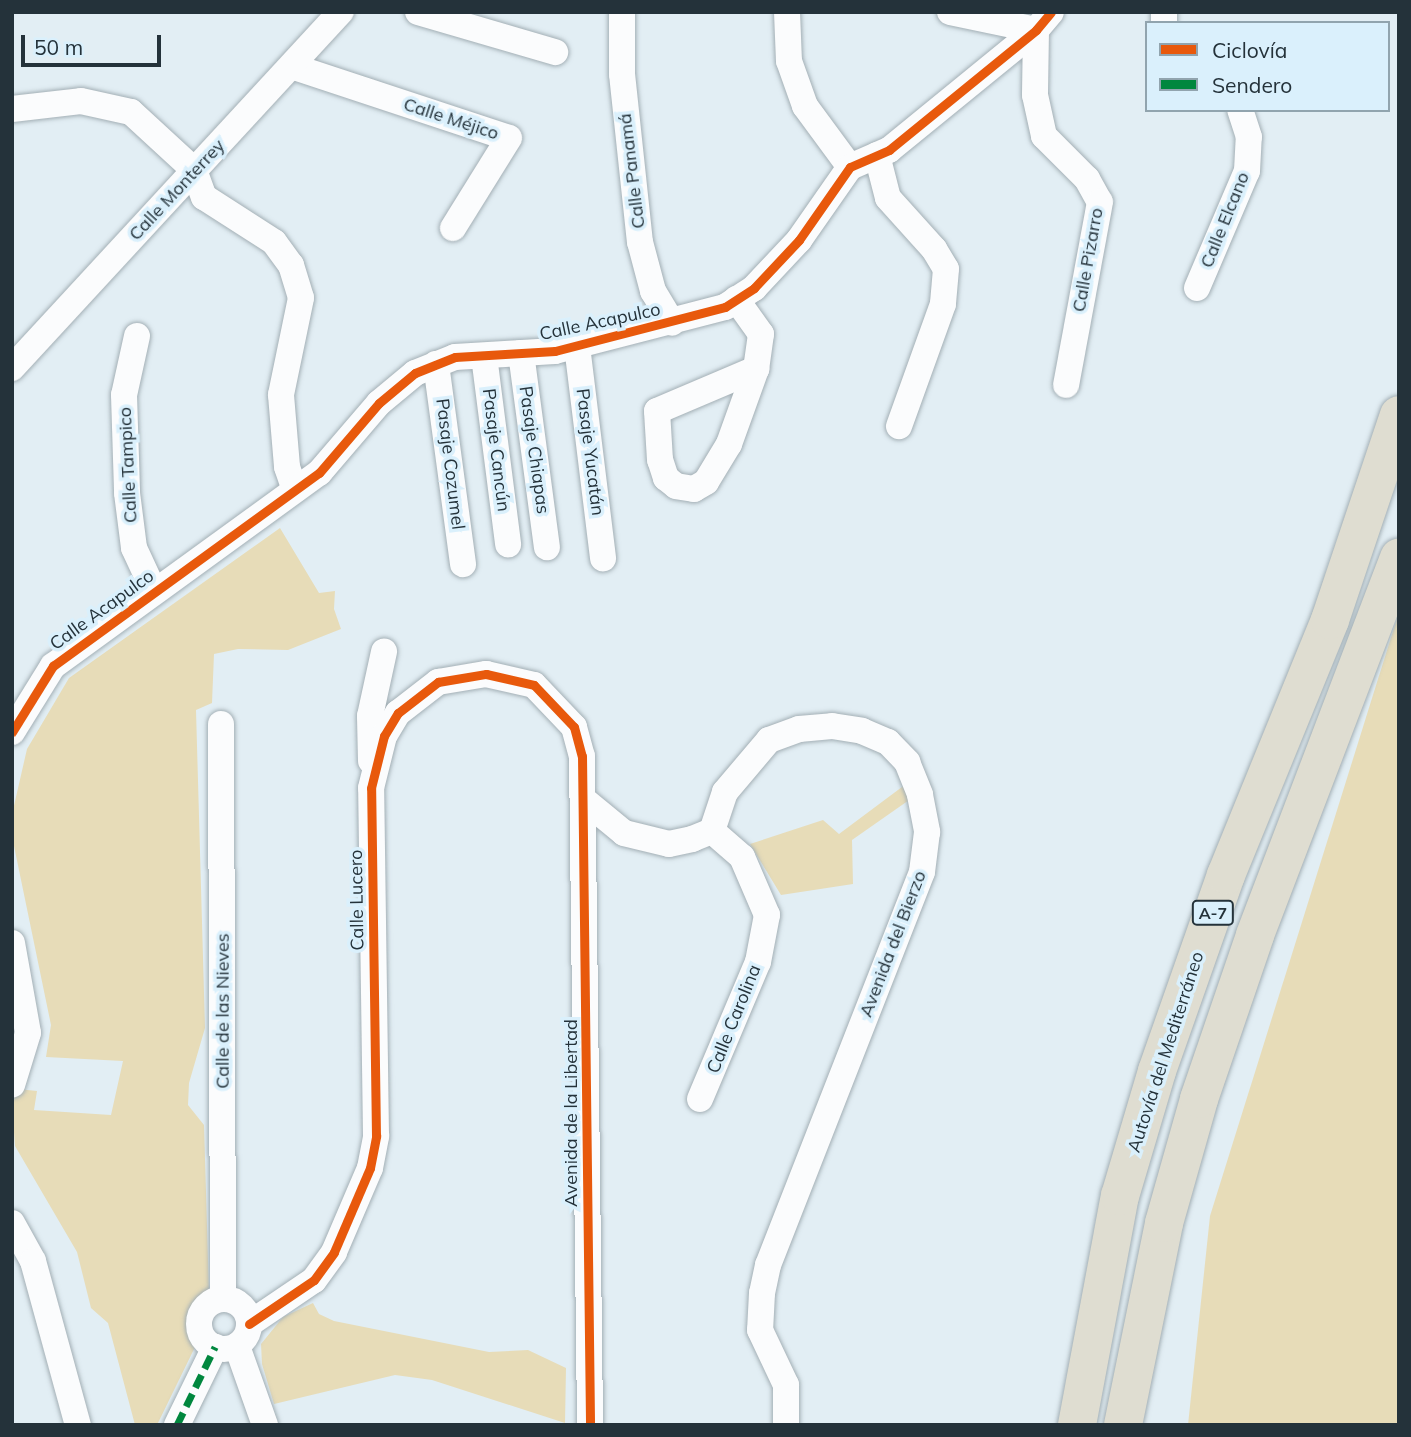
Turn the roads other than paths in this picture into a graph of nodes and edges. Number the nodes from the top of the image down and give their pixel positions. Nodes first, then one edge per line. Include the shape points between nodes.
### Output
1 (341, 12) edge
2 (418, 12) edge
3 (622, 12) edge
4 (787, 12) edge
5 (950, 12) edge
6 (1044, 21) edge
7 (555, 52) dead end
8 (293, 66) junction
9 (12, 109) edge
10 (1241, 112) edge
11 (877, 155) junction
12 (850, 167) junction
13 (194, 170) junction
14 (453, 228) dead end
15 (1197, 288) dead end
16 (736, 299) junction
17 (672, 323) junction
18 (137, 336) dead end
19 (577, 346) junction
20 (521, 353) junction
21 (484, 356) junction
22 (436, 364) junction
23 (12, 368) edge
24 (756, 369) junction
25 (1066, 385) dead end
26 (1399, 415) edge
27 (899, 426) dead end
28 (295, 490) junction
29 (508, 544) dead end
30 (547, 547) dead end
31 (603, 558) dead end
32 (1399, 558) edge
33 (463, 564) dead end
34 (154, 591) junction
35 (384, 652) dead end
36 (221, 724) dead end
37 (12, 732) edge
38 (371, 788) junction
39 (583, 800) junction
40 (712, 831) junction
41 (12, 943) edge
42 (12, 1085) edge
43 (700, 1099) dead end
44 (14, 1225) edge
45 (223, 1299) junction
46 (234, 1339) junction
47 (78, 1425) edge
48 (177, 1425) edge
49 (265, 1425) edge
50 (590, 1425) edge
51 (786, 1425) edge
52 (1077, 1425) edge
53 (1123, 1425) edge

1 - 8 street, Calle Monterrey
2 - 7 street
3 - 17 street, Calle Panamá via 621,74 640,242 653,290
4 - 12 street via 789,61 805,106
5 - 6 street
6 - 11 street
6 - 25 street, Calle Pizarro via 1034,95 1044,136 1087,179 1100,202
8 - 13 street, Calle Monterrey
8 - 14 street, Calle Méjico via 509,138
9 - 13 street via 81,101 131,112
10 - 15 street, Calle Elcano via 1249,137 1247,171
11 - 12 street
11 - 27 street via 888,198 946,269 943,304
12 - 16 street, Calle Acapulco via 799,240 754,288
13 - 23 street, Calle Monterrey
13 - 28 street via 204,197 274,242 291,265 301,298 281,395 287,467
16 - 17 street, Calle Acapulco
16 - 24 street via 761,334
17 - 19 street, Calle Acapulco
18 - 34 street, Calle Tampico via 124,396 127,493 134,548
19 - 20 street, Calle Acapulco
19 - 31 street, Pasaje Yucatán
20 - 21 street, Calle Acapulco
20 - 30 street, Pasaje Chiapas
21 - 22 street, Calle Acapulco via 455,357
21 - 29 street, Pasaje Cancún
22 - 28 street, Calle Acapulco via 415,373 379,403 319,473
22 - 33 street, Pasaje Cozumel
24 - 24 street via 729,444 706,482 694,489 676,486 666,478 660,460 657,411
26 - 52 highway, Autovía del Mediterráneo / A-7 via 1330,620 1226,875 1157,1072 1120,1196
28 - 34 street, Calle Acapulco
32 - 53 highway, A-7 via 1255,935 1199,1099 1164,1223
34 - 37 street, Calle Acapulco via 53,666
35 - 38 street via 370,716
36 - 45 street, Calle de las Nieves
38 - 39 street, Calle Lucero via 384,736 398,713 438,682 485,674 534,685 574,727 582,756
38 - 46 street, Calle Lucero via 376,1136 370,1168 334,1252 314,1280
39 - 40 street via 605,822 648,840 670,844
39 - 50 street, Avenida de la Libertad
40 - 43 street, Calle Carolina via 742,857 767,915 758,962
40 - 51 street, Avenida del Bierzo via 725,792 769,740 799,729 832,726 888,742 907,762 927,832 922,872 768,1265 760,1330 786,1385
41 - 42 street via 28,1033
44 - 47 street via 28,1247
45 - 46 street via 240,1305
45 - 46 street via 207,1306 199,1321 202,1337
46 - 48 street, Calle Lucero
46 - 49 street

